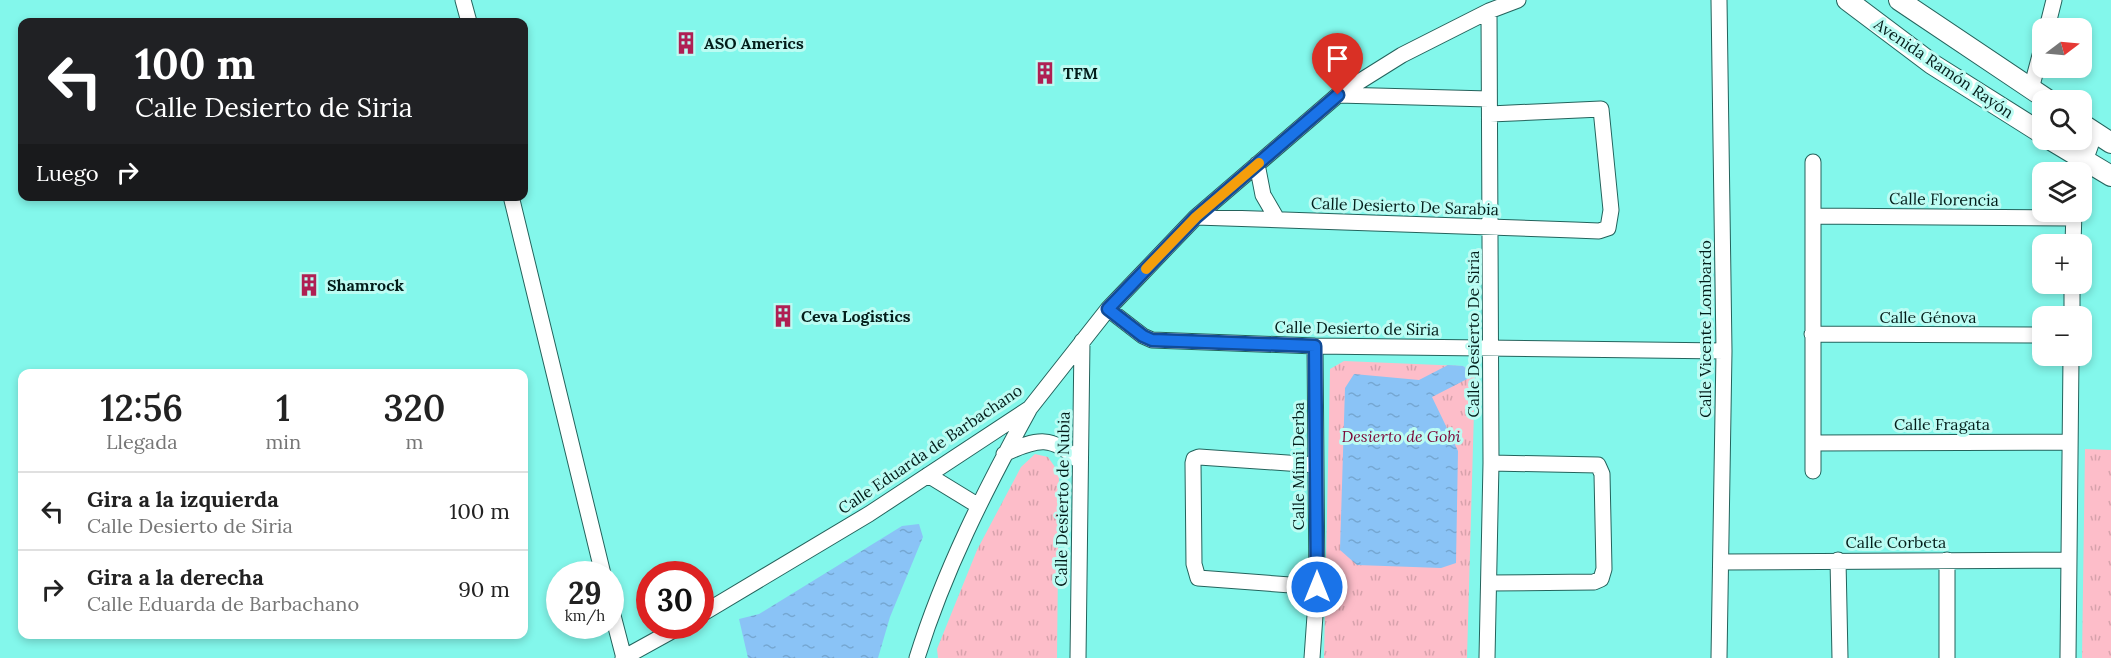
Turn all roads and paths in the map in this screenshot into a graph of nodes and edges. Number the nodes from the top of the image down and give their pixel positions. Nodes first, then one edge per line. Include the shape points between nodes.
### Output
1 (463, 0) edge
2 (1518, 0) edge
3 (1719, 0) edge
4 (1847, 0) edge
5 (1899, 0) edge
6 (2055, 0) edge
7 (1489, 11) junction
8 (467, 18) edge
9 (2050, 18) edge
10 (2034, 78) edge
11 (2031, 89) joint
12 (1338, 95) junction
13 (1489, 107) junction
14 (2032, 127) edge
15 (2096, 134) edge
16 (2063, 150) edge
17 (1814, 162) dead end
18 (2077, 162) edge
19 (2084, 162) edge
20 (1257, 164) junction
21 (2092, 169) edge
22 (2111, 176) edge
23 (512, 201) edge
24 (2032, 215) edge
25 (1814, 216) junction
26 (1196, 217) junction
27 (1277, 219) junction
28 (1491, 227) junction
29 (1108, 309) junction
30 (1812, 334) junction
31 (2032, 335) edge
32 (1082, 341) junction
33 (1315, 346) junction
34 (1491, 348) junction
35 (1724, 351) junction
36 (2071, 366) edge
37 (1030, 408) junction
38 (2070, 442) junction
39 (1813, 443) junction
40 (1004, 454) junction
41 (1080, 462) junction
42 (1491, 463) junction
43 (1316, 465) junction
44 (1813, 471) dead end
45 (928, 475) junction
46 (977, 505) junction
47 (1838, 560) junction
48 (1947, 560) junction
49 (2069, 560) junction
50 (600, 561) edge
51 (1722, 562) junction
52 (1489, 583) junction
53 (1317, 587) junction
54 (714, 607) edge
55 (618, 639) edge
56 (657, 639) edge
57 (623, 658) edge
58 (917, 658) edge
59 (1078, 658) edge
60 (1312, 658) edge
61 (1487, 658) edge
62 (1719, 658) edge
63 (1840, 658) edge
64 (1947, 658) edge
65 (2068, 658) edge

1 - 8 street
2 - 7 street, Calle Eduarda de Barbachano
3 - 35 street, Calle Vicente Lombardo
4 - 14 main road, Avenida Ramón Rayón via 1932,64
5 - 11 main road, Avenida Ramón Rayón
6 - 9 street
7 - 12 street, Calle Eduarda de Barbachano via 1402,55
7 - 13 street, Calle Desierto De Siria
10 - 11 street
12 - 13 street
12 - 20 street, Calle Eduarda de Barbachano
13 - 28 street, Calle Desierto De Siria
13 - 28 street, Calle Desierto De Sarabia via 1601,110 1610,224 1599,231
15 - 19 street
16 - 18 main road
17 - 25 street
20 - 26 street, Calle Eduarda de Barbachano
20 - 27 street via 1263,195
21 - 22 main road
23 - 50 street
24 - 25 street, Calle Florencia
25 - 30 street
26 - 27 street, Calle Desierto De Sarabia
26 - 29 street, Calle Eduarda de Barbachano
27 - 28 street, Calle Desierto De Sarabia
28 - 34 street, Calle Desierto De Siria
29 - 32 street, Calle Eduarda de Barbachano
29 - 33 street, Calle Desierto de Siria via 1152,340
30 - 31 street, Calle Génova
30 - 39 street
32 - 37 street, Calle Eduarda de Barbachano
32 - 41 street, Calle Desierto de Nubia
33 - 34 street, Calle Desierto de Siria
33 - 43 street, Calle Mimi Derba
34 - 35 street, Calle Desierto de Siria
34 - 42 street, Calle Desierto De Siria
35 - 51 street, Calle Vicente Lombardo
36 - 38 street
37 - 40 street
37 - 45 street, Calle Eduarda de Barbachano
38 - 39 street, Calle Fragata
38 - 49 street
39 - 44 street
40 - 41 street via 1026,444 1050,442 1067,449
40 - 46 street
41 - 59 street, Calle Desierto de Nubia
42 - 52 street, Calle Desierto De Siria
42 - 52 street via 1598,465 1602,474 1604,569 1601,579 1594,582
43 - 53 street, Calle Mimi Derba
43 - 53 street via 1199,457 1193,464 1194,564 1198,578
45 - 46 street
45 - 54 street, Calle Eduarda de Barbachano
46 - 58 street
47 - 48 street, Calle Corbeta
47 - 51 street, Calle Corbeta
47 - 63 street
48 - 49 street, Calle Corbeta
48 - 64 street
49 - 65 street
51 - 62 street, Calle Vicente Lombardo
52 - 61 street, Calle Desierto De Siria
53 - 60 street, Calle Mimi Derba
55 - 57 street
56 - 57 street

